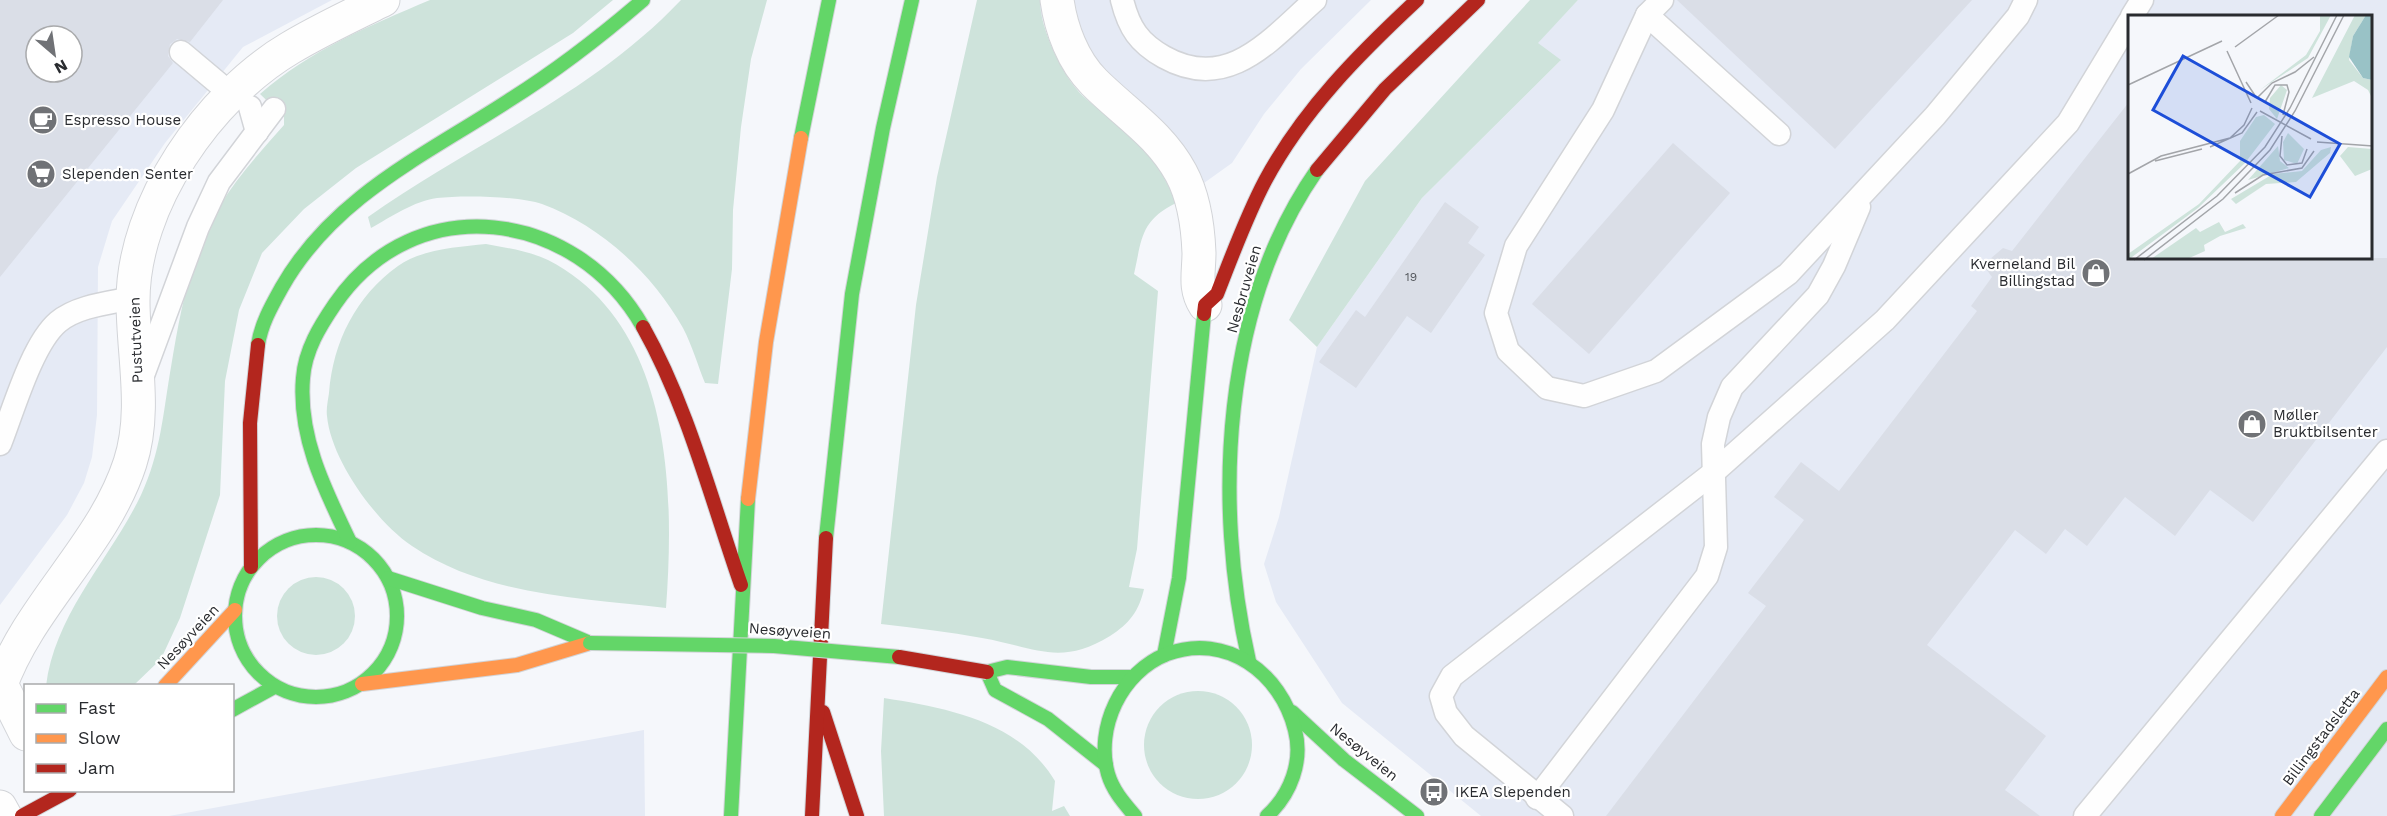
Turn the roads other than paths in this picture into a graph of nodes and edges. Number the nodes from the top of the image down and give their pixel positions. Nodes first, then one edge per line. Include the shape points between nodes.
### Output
1 (383, 0) edge
2 (643, 0) edge
3 (829, 0) edge
4 (912, 0) edge
5 (1057, 0) edge
6 (1122, 0) edge
7 (1315, 0) edge
8 (1417, 0) edge
9 (1478, 0) edge
10 (2026, 0) edge
11 (2142, 0) edge
12 (1654, 8) edge
13 (2133, 15) edge
14 (2128, 24) edge
15 (181, 52) dead end
16 (241, 100) junction
17 (274, 109) dead end
18 (257, 132) junction
19 (1779, 134) dead end
20 (1864, 194) junction
21 (133, 298) junction
22 (1205, 305) junction
23 (138, 391) junction
24 (0, 444) edge
25 (2387, 451) edge
26 (1713, 473) junction
27 (350, 542) junction
28 (251, 567) junction
29 (388, 578) junction
30 (741, 585) junction
31 (235, 610) junction
32 (590, 643) junction
33 (1164, 655) junction
34 (1249, 661) junction
35 (987, 672) junction
36 (1133, 677) junction
37 (2387, 677) edge
38 (167, 684) edge
39 (362, 684) junction
40 (0, 686) edge
41 (274, 687) junction
42 (817, 696) junction
43 (234, 709) edge
44 (1292, 712) junction
45 (2387, 729) edge
46 (24, 730) edge
47 (1106, 765) junction
48 (63, 792) edge
49 (1537, 798) junction
50 (0, 807) edge
51 (1270, 814) edge
52 (5, 816) edge
53 (22, 816) edge
54 (731, 816) edge
55 (812, 816) edge
56 (857, 816) edge
57 (1134, 816) edge
58 (1287, 816) edge
59 (1417, 816) edge
60 (1562, 816) edge
61 (2085, 816) edge
62 (2282, 816) edge
63 (2321, 816) edge

1 - 16 street, Pustutveien via 289,48
2 - 28 main road via 561,66 367,190 310,244 283,282 260,335 254,372 250,421
3 - 30 main road via 774,289 752,457
4 - 42 main road via 852,294 825,549
5 - 22 street via 1068,41 1079,63 1092,81 1156,137 1183,176 1197,226 1198,294
6 - 7 lane via 1135,36 1148,48 1187,68 1201,70 1217,69 1246,58
8 - 22 main road, Nesbruveien via 1352,61 1302,121 1259,193 1217,294
9 - 34 main road, Nesbruveien via 1336,144 1297,202 1265,267 1241,372 1230,496 1237,612
10 - 20 lane via 2018,16 1935,116
11 - 13 lane
12 - 19 lane
12 - 20 lane via 1603,110 1516,246 1496,313 1508,351 1547,388 1584,396 1656,371 1788,274
14 - 26 lane via 2068,123 1885,320
15 - 16 lane
16 - 18 lane
16 - 21 street, Pustutveien via 197,134 164,183 147,226
17 - 18 lane
18 - 23 lane via 219,183 198,227
20 - 26 lane via 1818,296 1732,387 1713,444
21 - 23 street, Pustutveien
21 - 24 lane via 100,304 58,322 41,341
22 - 33 main road, Nesbruveien via 1179,578
23 - 40 street, Pustutveien via 138,434 118,495 33,624
25 - 61 lane
26 - 49 lane via 1716,547 1707,576
26 - 49 lane via 1452,676 1441,696 1446,713 1464,736
27 - 28 main road via 328,536 296,538 266,552
27 - 29 main road via 365,551
27 - 30 main road via 316,467 303,416 303,378 309,347 328,310 348,282 405,242 443,229 516,228 584,258 613,284 635,314 674,391
28 - 31 main road
29 - 32 main road, Nesøyveien via 536,620
29 - 39 main road via 396,600 397,624 392,647
30 - 54 main road
31 - 38 main road, Nesøyveien
31 - 41 main road via 236,633 243,654 256,673
32 - 35 main road, Nesøyveien, bridge via 828,649
32 - 39 main road, Nesøyveien via 517,665
33 - 34 main road via 1189,650 1220,651
33 - 36 main road
34 - 44 main road via 1275,683
35 - 36 main road, Nesøyveien via 1007,667 1091,677
35 - 47 main road via 995,690 1048,718
36 - 47 main road via 1108,718 1104,741
37 - 62 main road, Billingstadsletta
39 - 41 main road via 341,694 318,698 296,696
40 - 46 street, Pustutveien
41 - 43 main road
42 - 55 main road
42 - 56 main road
44 - 51 main road via 1298,745 1293,778
44 - 59 main road, Nesøyveien via 1344,760
45 - 63 main road
47 - 57 main road via 1117,795
48 - 53 main road
49 - 60 lane
50 - 52 street
51 - 58 main road

